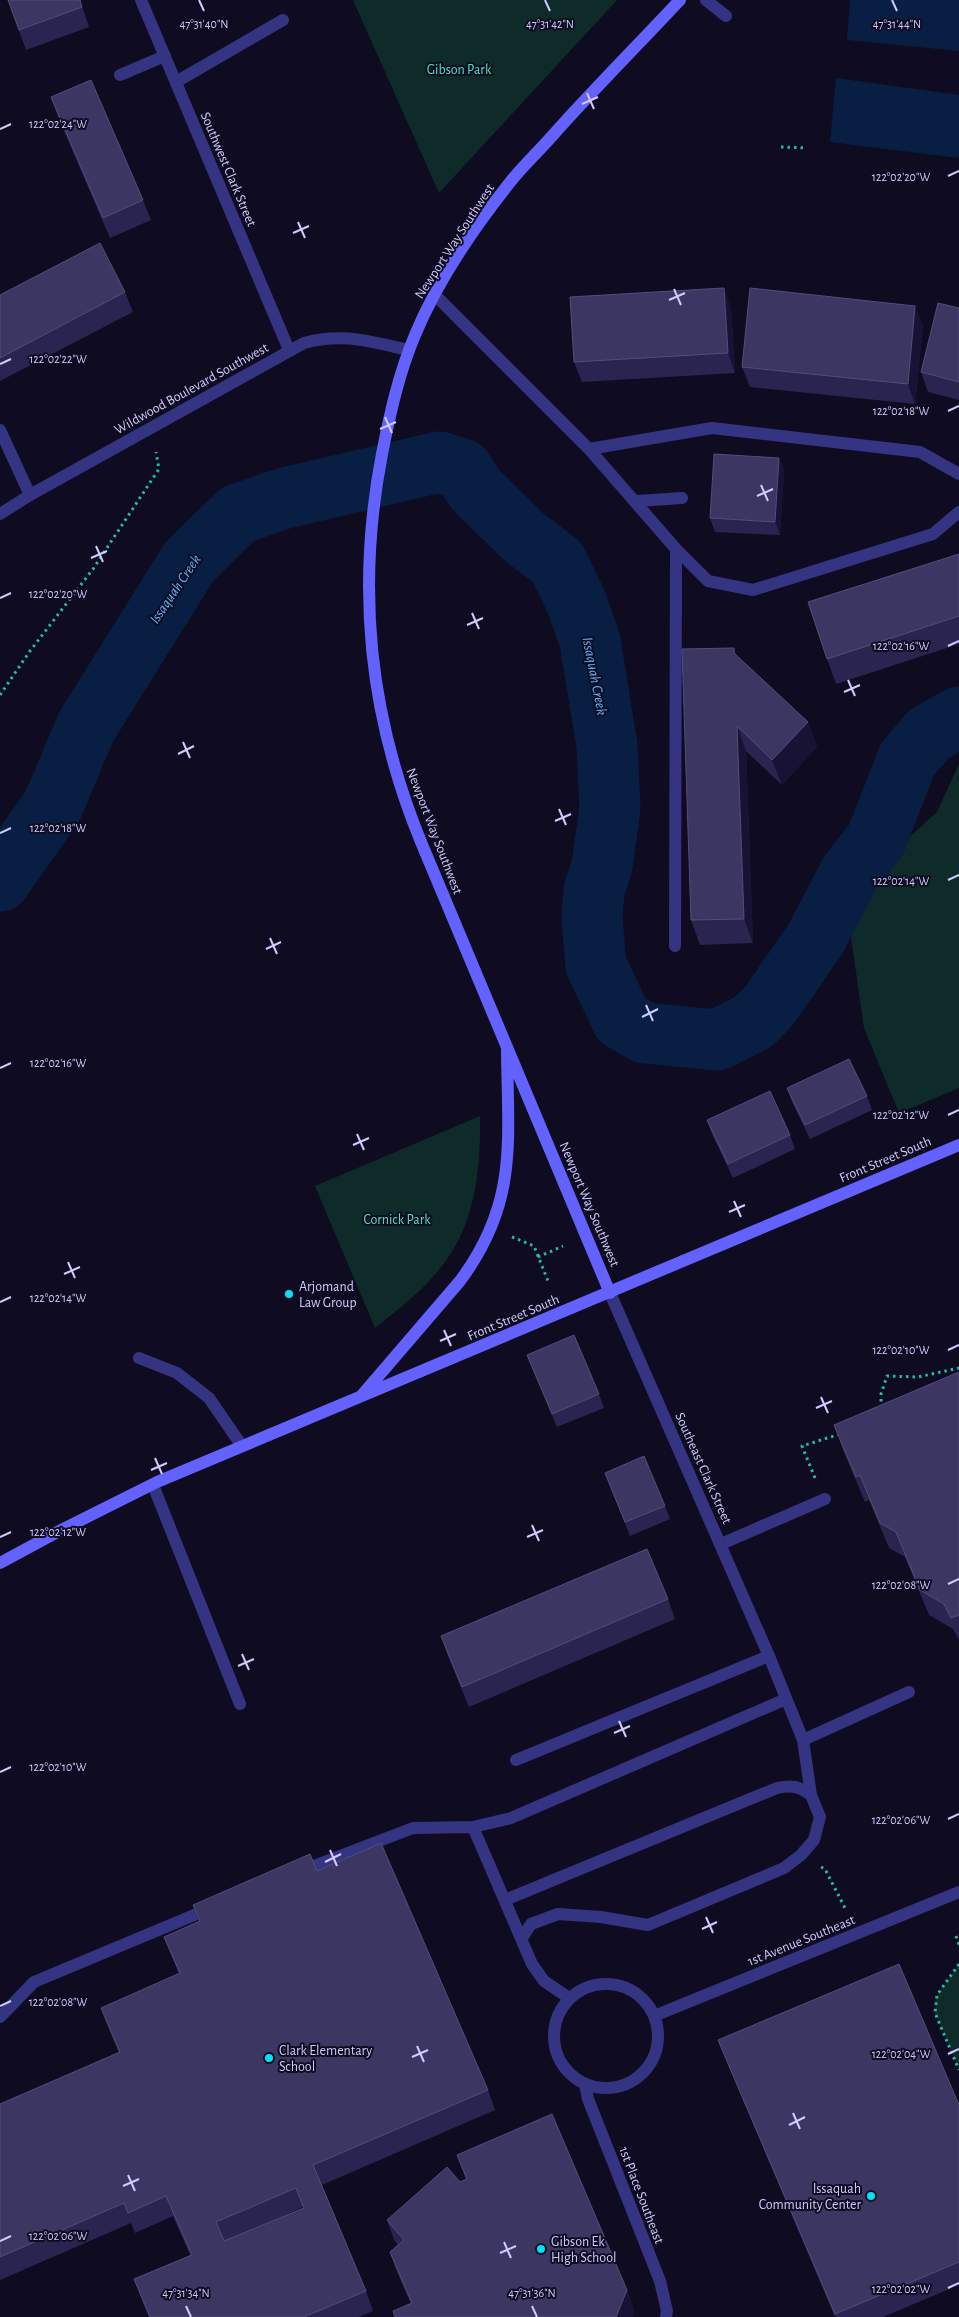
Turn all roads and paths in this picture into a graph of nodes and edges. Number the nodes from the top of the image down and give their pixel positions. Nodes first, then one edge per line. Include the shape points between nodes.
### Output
1 (141, 0) edge
2 (680, 0) edge
3 (706, 0) edge
4 (726, 16) dead end
5 (283, 20) dead end
6 (165, 56) junction
7 (120, 75) dead end
8 (176, 82) junction
9 (781, 147) dead end
10 (807, 148) dead end
11 (435, 295) junction
12 (289, 350) junction
13 (409, 350) junction
14 (151, 428) junction
15 (0, 430) edge
16 (589, 449) junction
17 (959, 474) edge
18 (30, 495) junction
19 (682, 498) dead end
20 (637, 501) junction
21 (959, 512) edge
22 (0, 514) edge
23 (676, 549) junction
24 (0, 695) edge
25 (675, 946) dead end
26 (507, 1044) junction
27 (959, 1144) edge
28 (512, 1236) dead end
29 (563, 1246) dead end
30 (538, 1257) junction
31 (548, 1281) dead end
32 (610, 1293) junction
33 (139, 1358) dead end
34 (959, 1368) edge
35 (360, 1397) junction
36 (880, 1412) edge
37 (846, 1433) edge
38 (242, 1446) junction
39 (153, 1484) junction
40 (824, 1499) joint
41 (721, 1544) junction
42 (0, 1564) edge
43 (769, 1656) junction
44 (910, 1692) dead end
45 (786, 1699) junction
46 (240, 1704) dead end
47 (803, 1740) junction
48 (516, 1760) dead end
49 (811, 1795) junction
50 (473, 1827) junction
51 (802, 1855) junction
52 (282, 1879) edge
53 (959, 1892) edge
54 (505, 1900) junction
55 (227, 1902) edge
56 (846, 1910) dead end
57 (956, 1936) dead end
58 (522, 1938) junction
59 (959, 1945) edge
60 (959, 1964) edge
61 (569, 1998) junction
62 (654, 2016) junction
63 (0, 2017) edge
64 (959, 2070) edge
65 (586, 2084) junction
66 (666, 2317) edge

1 - 6 street, Southwest Clark Street
2 - 11 main road, Newport Way Southwest via 511,180
3 - 4 street
5 - 8 street
6 - 7 street
6 - 8 street, Southwest Clark Street
8 - 12 street, Southwest Clark Street
9 - 10 path
11 - 13 main road, Newport Way Southwest
11 - 16 street
12 - 13 street, Wildwood Boulevard Southwest via 304,343 335,337
12 - 14 street, Wildwood Boulevard Southwest
13 - 26 main road, Newport Way Southwest via 386,431 371,524 368,623 372,666 380,713 407,804
14 - 18 street, Wildwood Boulevard Southwest
14 - 24 path via 159,468 93,569
15 - 18 street
16 - 17 street via 712,428 920,452
16 - 20 street
18 - 22 street, Wildwood Boulevard Southwest
19 - 20 street
20 - 23 street
21 - 23 street via 933,534 753,590 708,581
23 - 25 street
26 - 32 main road, Newport Way Southwest
26 - 35 main road via 507,1167 492,1228 460,1281
27 - 32 main road, Front Street South
28 - 30 path via 534,1246
29 - 30 path
30 - 31 path
32 - 35 main road, Front Street South
32 - 41 street, Southeast Clark Street
33 - 38 street via 177,1373 209,1398
34 - 36 path via 918,1377 887,1376
35 - 38 main road, Front Street South
37 - 40 path via 802,1446
38 - 39 main road, Front Street South
39 - 42 main road, Front Street South
39 - 46 street
40 - 41 street
41 - 43 street, Southeast Clark Street
43 - 45 street, Southeast Clark Street
43 - 48 street
44 - 47 street
45 - 47 street, Southeast Clark Street
45 - 50 street via 511,1818
47 - 49 street, Southeast Clark Street
49 - 51 street, Southeast Clark Street via 820,1817 814,1840
49 - 54 street via 802,1788 777,1788
50 - 52 street via 413,1828
50 - 54 street
51 - 56 path via 826,1869
51 - 58 street via 784,1868 648,1925 601,1916 558,1914 531,1924
53 - 62 street, 1st Avenue Southeast
54 - 58 street
55 - 63 street via 34,1982
57 - 59 path
58 - 61 street via 532,1964 544,1981
60 - 64 path via 937,1995 935,2013
61 - 62 street via 586,1987 606,1983 626,1987 644,1998
61 - 65 street via 557,2015 554,2035 557,2056 568,2072
62 - 65 street via 658,2036 654,2056 643,2073 626,2084 605,2088
65 - 66 street, 1st Place Southeast via 588,2098 660,2282

